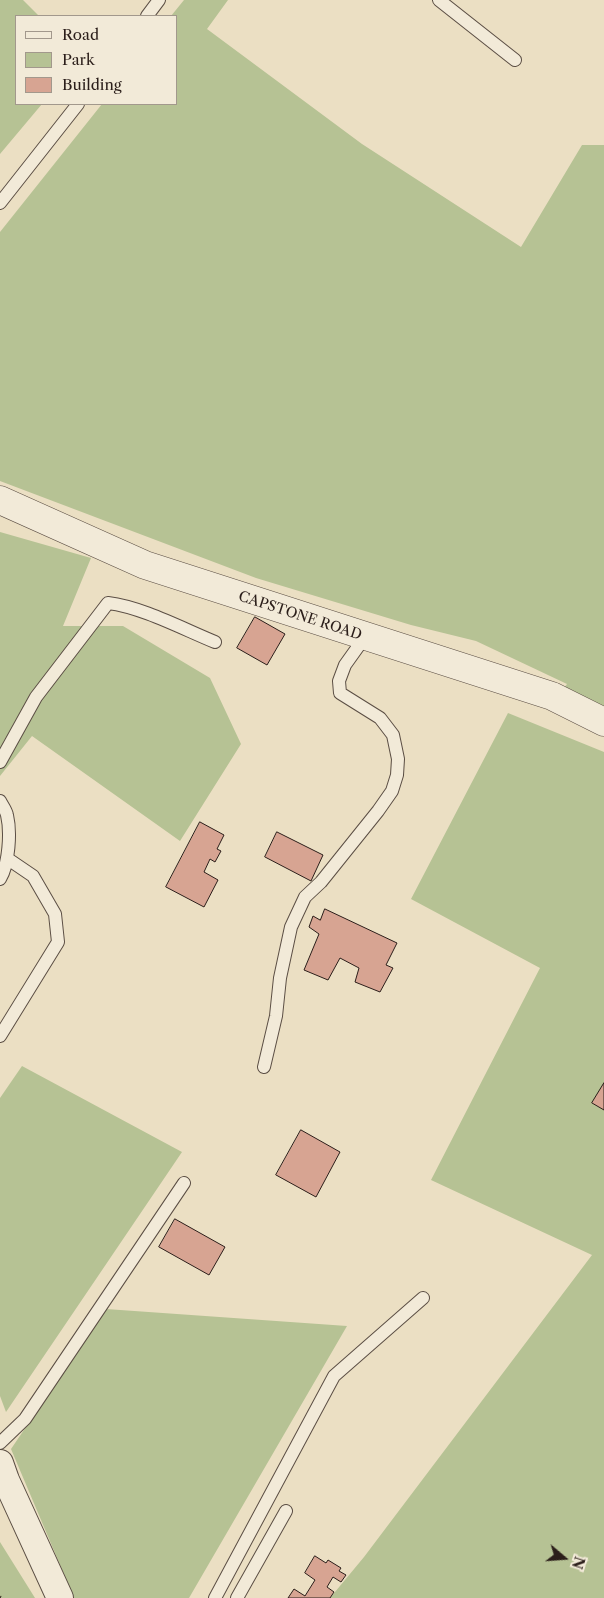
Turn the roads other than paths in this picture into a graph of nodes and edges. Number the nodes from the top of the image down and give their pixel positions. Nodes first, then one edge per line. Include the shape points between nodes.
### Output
1 (159, 0) edge
2 (438, 0) edge
3 (147, 15) edge
4 (514, 60) dead end
5 (77, 105) edge
6 (0, 202) edge
7 (0, 500) edge
8 (365, 637) junction
9 (215, 642) dead end
10 (604, 722) edge
11 (0, 762) edge
12 (0, 801) edge
13 (8, 859) junction
14 (0, 879) edge
15 (0, 1036) edge
16 (264, 1067) dead end
17 (184, 1183) dead end
18 (423, 1298) dead end
19 (0, 1443) edge
20 (2, 1478) edge
21 (286, 1511) dead end
22 (60, 1598) edge
23 (215, 1598) edge
24 (236, 1598) edge

1 - 3 lane
2 - 4 lane
5 - 6 lane
7 - 8 street, CAPSTONE ROAD via 145,565
8 - 10 street, CAPSTONE ROAD via 552,696
8 - 16 lane via 345,665 338,681 340,693 380,718 393,735 398,759 397,775 392,791 378,811 322,882 305,897 291,927
9 - 11 lane via 136,610 108,603 36,697
12 - 13 lane via 7,815
13 - 14 lane
13 - 15 lane via 33,876 55,914 58,942
17 - 19 lane via 25,1420
18 - 23 lane via 334,1376
20 - 22 street
21 - 24 lane

